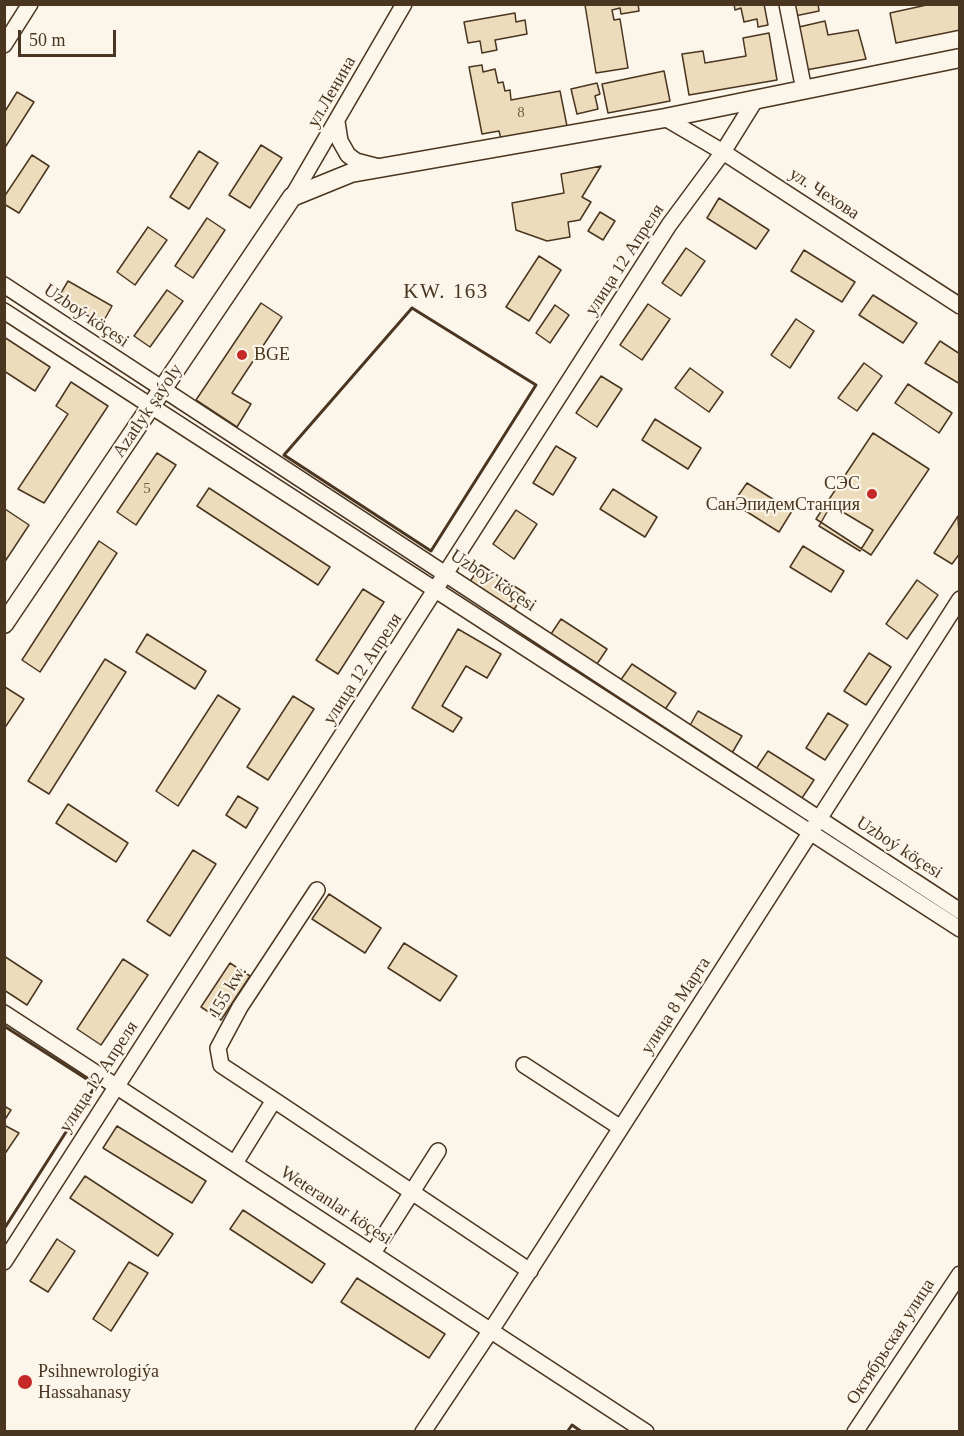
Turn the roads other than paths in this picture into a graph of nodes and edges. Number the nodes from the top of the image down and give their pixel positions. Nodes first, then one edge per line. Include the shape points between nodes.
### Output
1 (30, 4) edge
2 (404, 4) edge
3 (787, 4) edge
4 (4, 45) edge
5 (960, 58) edge
6 (804, 90) junction
7 (756, 99) junction
8 (665, 118) junction
9 (337, 122) junction
10 (723, 152) junction
11 (382, 167) junction
12 (292, 197) junction
13 (4, 285) edge
14 (960, 306) edge
15 (4, 311) edge
16 (157, 398) junction
17 (447, 574) junction
18 (438, 590) junction
19 (960, 599) edge
20 (4, 624) edge
21 (815, 826) junction
22 (317, 890) dead end
23 (960, 911) edge
24 (960, 929) edge
25 (4, 1013) edge
26 (524, 1065) dead end
27 (116, 1086) junction
28 (274, 1100) junction
29 (621, 1128) junction
30 (438, 1151) dead end
31 (235, 1163) junction
32 (412, 1191) junction
33 (373, 1253) junction
34 (4, 1262) edge
35 (530, 1271) junction
36 (960, 1274) edge
37 (489, 1329) junction
38 (423, 1431) edge
39 (646, 1431) edge
40 (855, 1431) edge

1 - 4 street
2 - 9 street, ул.Ленина
3 - 6 street
5 - 6 main road
6 - 7 main road
7 - 8 main road
7 - 10 street, улица 12 Апреля
8 - 10 street, ул. Чехова
8 - 11 main road
9 - 11 street via 340,141 348,155
9 - 12 street, ул.Ленина
10 - 14 street, ул. Чехова
10 - 17 street, улица 12 Апреля via 669,225
11 - 12 main road via 351,173
12 - 16 main road, Azatlyk şaýoly
13 - 16 street, Uzboý köçesi
15 - 16 street, Uzboý köçesi
16 - 17 street, Uzboý köçesi
16 - 18 street, Uzboý köçesi
16 - 20 main road, Azatlyk şaýoly
17 - 18 street, улица 12 Апреля
17 - 21 street, Uzboý köçesi
18 - 21 street, Uzboý köçesi
18 - 27 street, улица 12 Апреля
19 - 21 street, улица 8 Марта
21 - 23 street, Uzboý köçesi
21 - 24 street, Uzboý köçesi
21 - 29 street, улица 8 Марта
22 - 28 street, 155 kw. via 240,1007 218,1048 221,1065
25 - 27 street, Weteranlar köçesi
26 - 29 street
27 - 31 street, Weteranlar köçesi
27 - 34 street, улица 12 Апреля
28 - 31 street
28 - 32 street, 155 kw.
29 - 35 street, улица 8 Марта
30 - 32 street
31 - 33 street, Weteranlar köçesi
32 - 33 street
32 - 35 street, 155 kw.
33 - 37 street, Weteranlar köçesi
35 - 37 street, улица 8 Марта
36 - 40 street, Октябрьская улица
37 - 38 street, улица 8 Марта
37 - 39 street, Weteranlar köçesi

